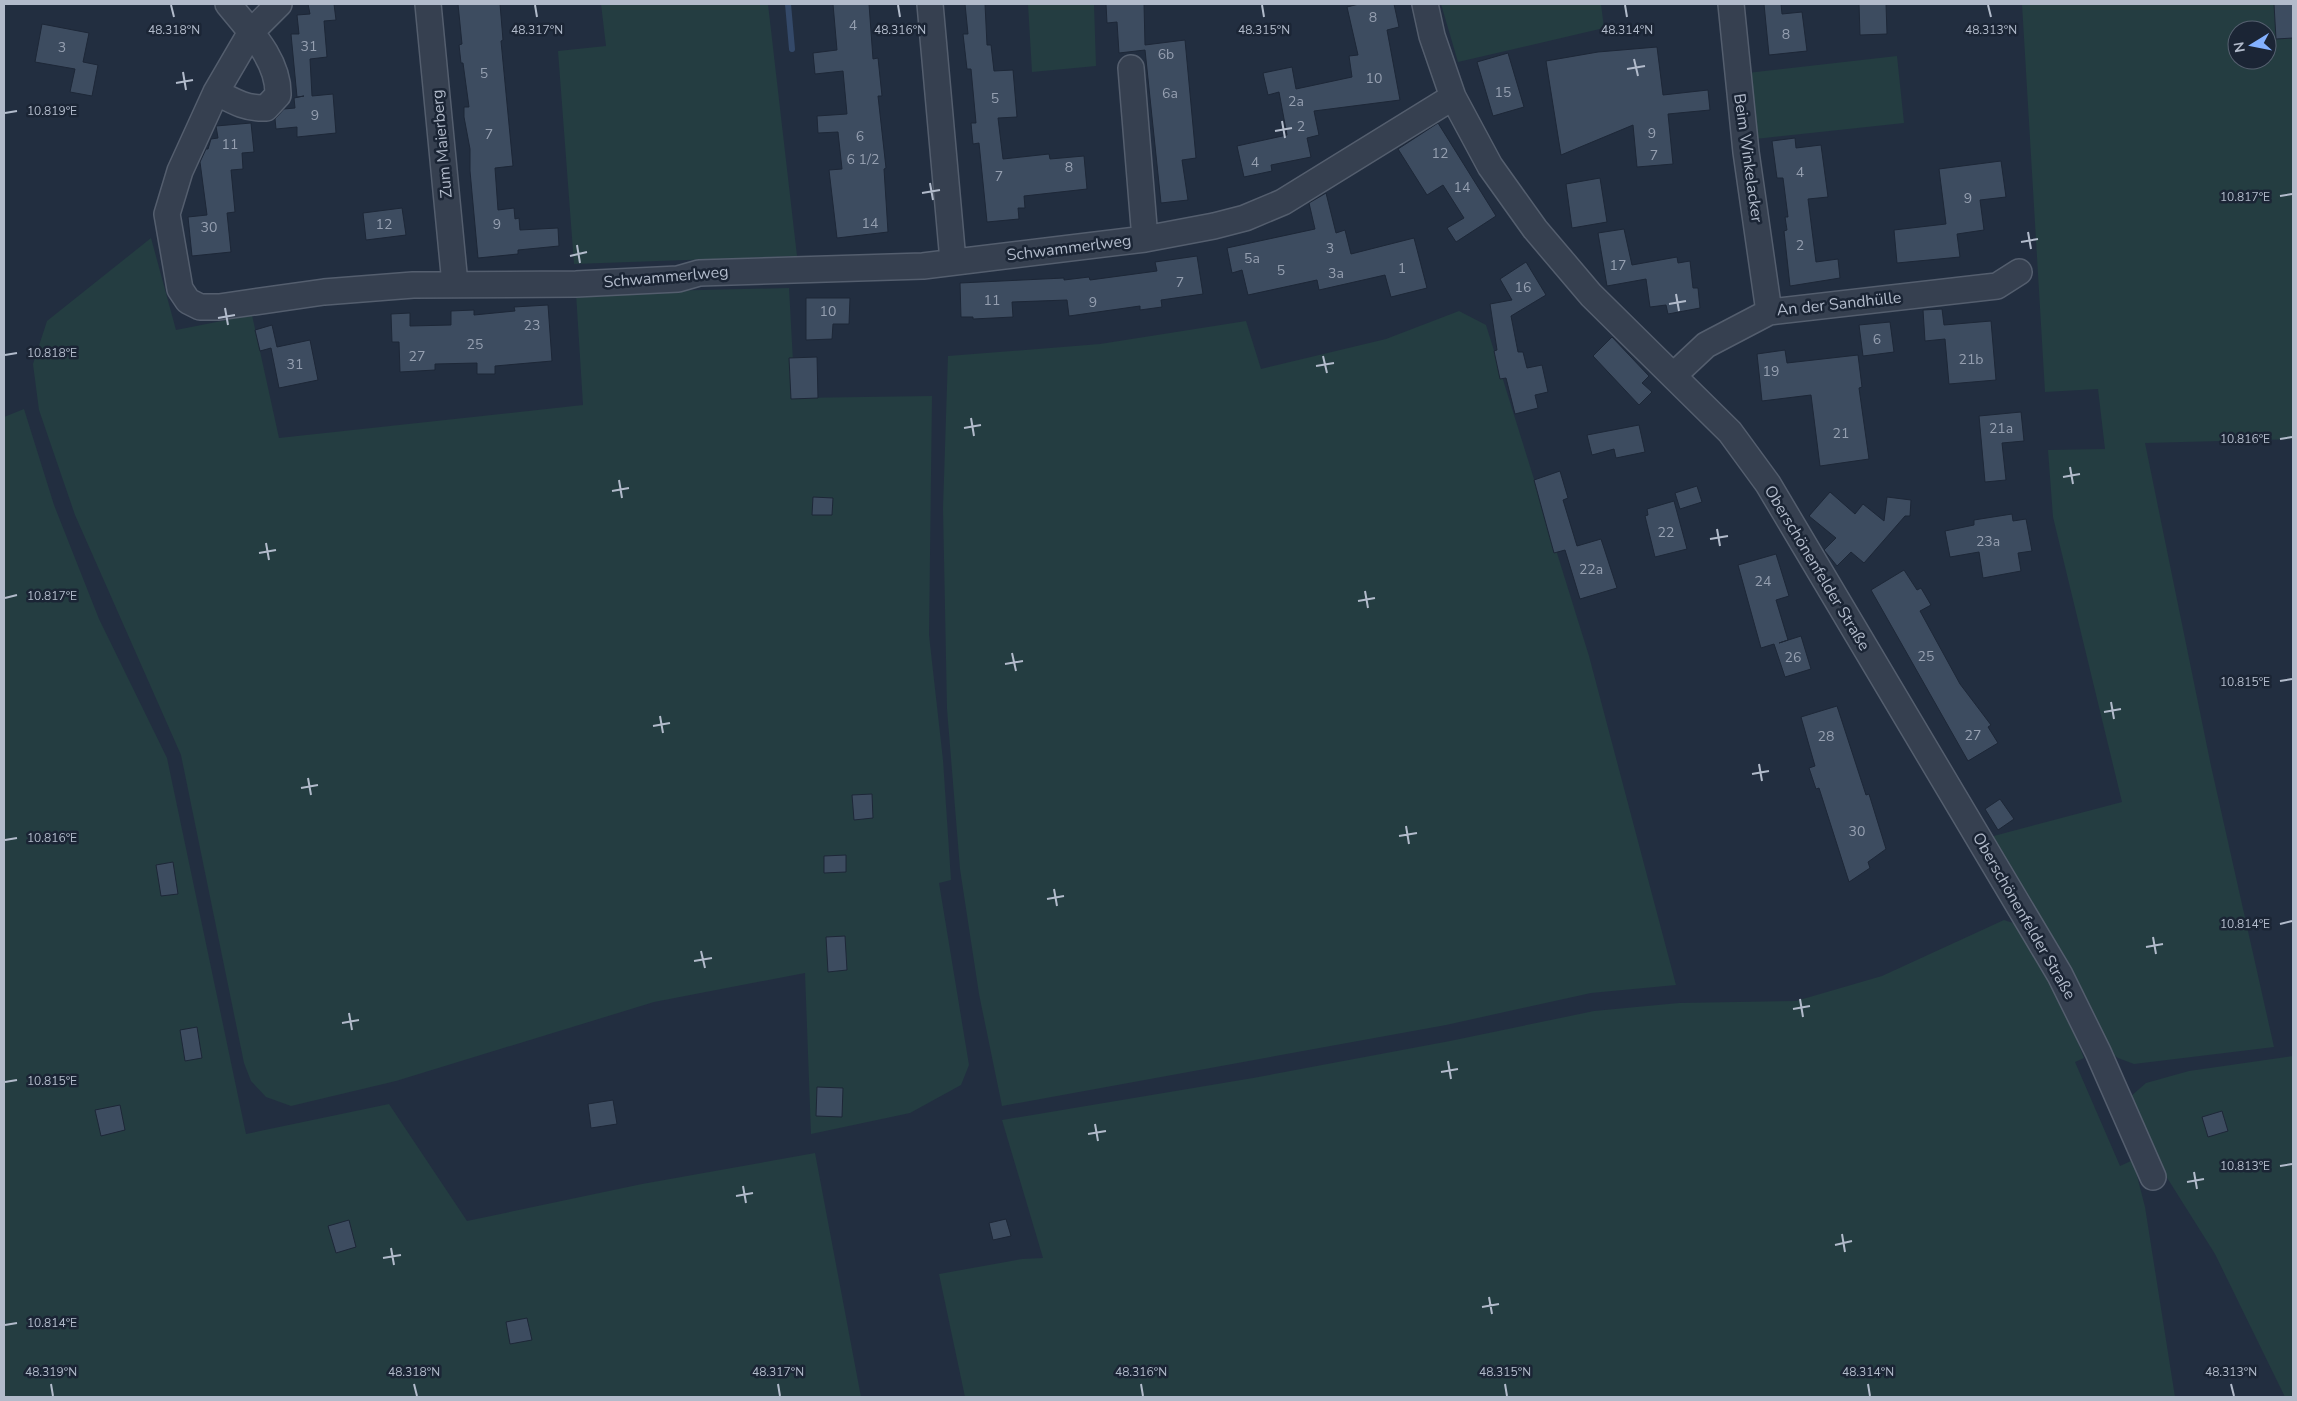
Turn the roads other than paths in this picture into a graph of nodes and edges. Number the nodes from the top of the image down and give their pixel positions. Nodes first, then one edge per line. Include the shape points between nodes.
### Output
1 (228, 4) edge
2 (279, 4) edge
3 (428, 4) edge
4 (930, 4) edge
5 (1425, 4) edge
6 (1731, 4) edge
7 (251, 32) junction
8 (1130, 68) dead end
9 (216, 92) junction
10 (1453, 97) junction
11 (1146, 239) junction
12 (954, 261) junction
13 (2019, 272) dead end
14 (455, 284) junction
15 (1769, 312) junction
16 (1674, 375) junction
17 (2153, 1177) dead end

1 - 7 street
2 - 7 street
3 - 14 street, Zum Maierberg
4 - 12 street
5 - 10 street, Oberschönenfelder Straße via 1432,36
6 - 15 street, Beim Winkelacker via 1739,97
7 - 9 street
7 - 9 street via 276,71 278,95 266,108 255,109 246,108
8 - 11 street, Schwammerlweg
9 - 14 street, Schwammerlweg via 180,171 167,214 180,289 188,301 200,307 219,307 324,292
10 - 11 street, Schwammerlweg via 1283,202 1245,218
10 - 16 street, Oberschönenfelder Straße via 1490,166 1535,229 1591,295
11 - 12 street, Schwammerlweg
12 - 14 street, Schwammerlweg via 923,266 699,273 678,279 576,284
13 - 15 street, An der Sandhülle via 1997,286
15 - 16 street, An der Sandhülle via 1706,345
16 - 17 street, Oberschönenfelder Straße via 1730,432 1768,484 1835,595 2060,975

